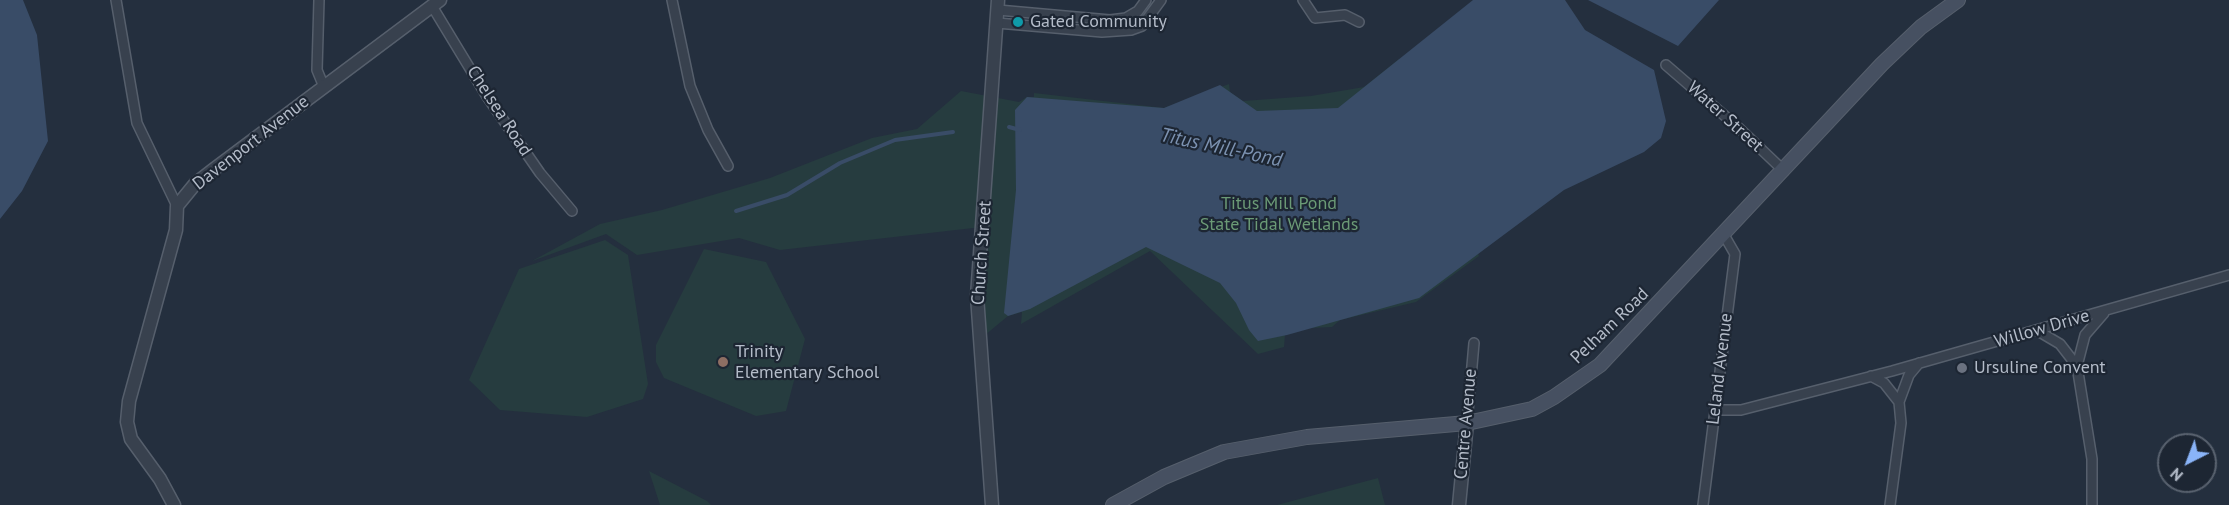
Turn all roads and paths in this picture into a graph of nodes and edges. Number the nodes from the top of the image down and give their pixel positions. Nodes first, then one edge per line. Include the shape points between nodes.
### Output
1 (116, 0) edge
2 (319, 0) edge
3 (672, 0) edge
4 (1146, 0) edge
5 (1161, 0) edge
6 (1303, 0) edge
7 (1958, 0) edge
8 (436, 3) edge
9 (998, 5) edge
10 (1359, 22) dead end
11 (997, 23) junction
12 (1666, 65) dead end
13 (324, 87) junction
14 (728, 166) dead end
15 (1784, 171) junction
16 (177, 206) junction
17 (572, 211) dead end
18 (1724, 235) junction
19 (2229, 275) edge
20 (2106, 310) junction
21 (2038, 330) junction
22 (1474, 343) dead end
23 (1919, 363) junction
24 (2077, 366) junction
25 (1871, 376) junction
26 (1899, 402) junction
27 (1715, 410) junction
28 (1467, 423) junction
29 (174, 505) edge
30 (992, 505) edge
31 (1113, 505) edge
32 (1459, 505) edge
33 (1703, 505) edge
34 (1890, 505) edge
35 (2092, 505) edge

1 - 16 street via 137,123
2 - 13 street via 317,70
3 - 14 street via 690,86
4 - 9 street via 1126,18 1110,20
5 - 11 street via 1142,26 1124,31 1074,31
6 - 10 street via 1316,18 1345,15
7 - 15 main road, Pelham Road via 1921,27 1882,64
8 - 13 street, Davenport Avenue
8 - 17 street, Chelsea Road via 493,105
9 - 11 street, Church Street
11 - 30 street, Church Street via 977,296
12 - 15 street, Water Street
13 - 16 street, Davenport Avenue via 195,184
15 - 18 main road, Pelham Road
16 - 29 street, Davenport Avenue via 176,230 129,401 127,422 131,439
18 - 27 street, Leland Avenue via 1735,254
18 - 28 main road, Pelham Road via 1600,365 1577,382 1532,409
19 - 20 street, Willow Drive
20 - 21 street, Willow Drive
20 - 24 street via 2085,335
21 - 23 street, Willow Drive
21 - 24 street via 2060,344
22 - 28 street, Centre Avenue
23 - 25 street, Willow Drive
23 - 26 street via 1909,375
24 - 35 street via 2092,459
25 - 26 street via 1884,383
25 - 27 street, Willow Drive via 1741,410
26 - 34 street
27 - 33 street, Leland Avenue
28 - 31 main road, Pelham Road via 1307,437 1224,452 1164,477
28 - 32 street, Centre Avenue

